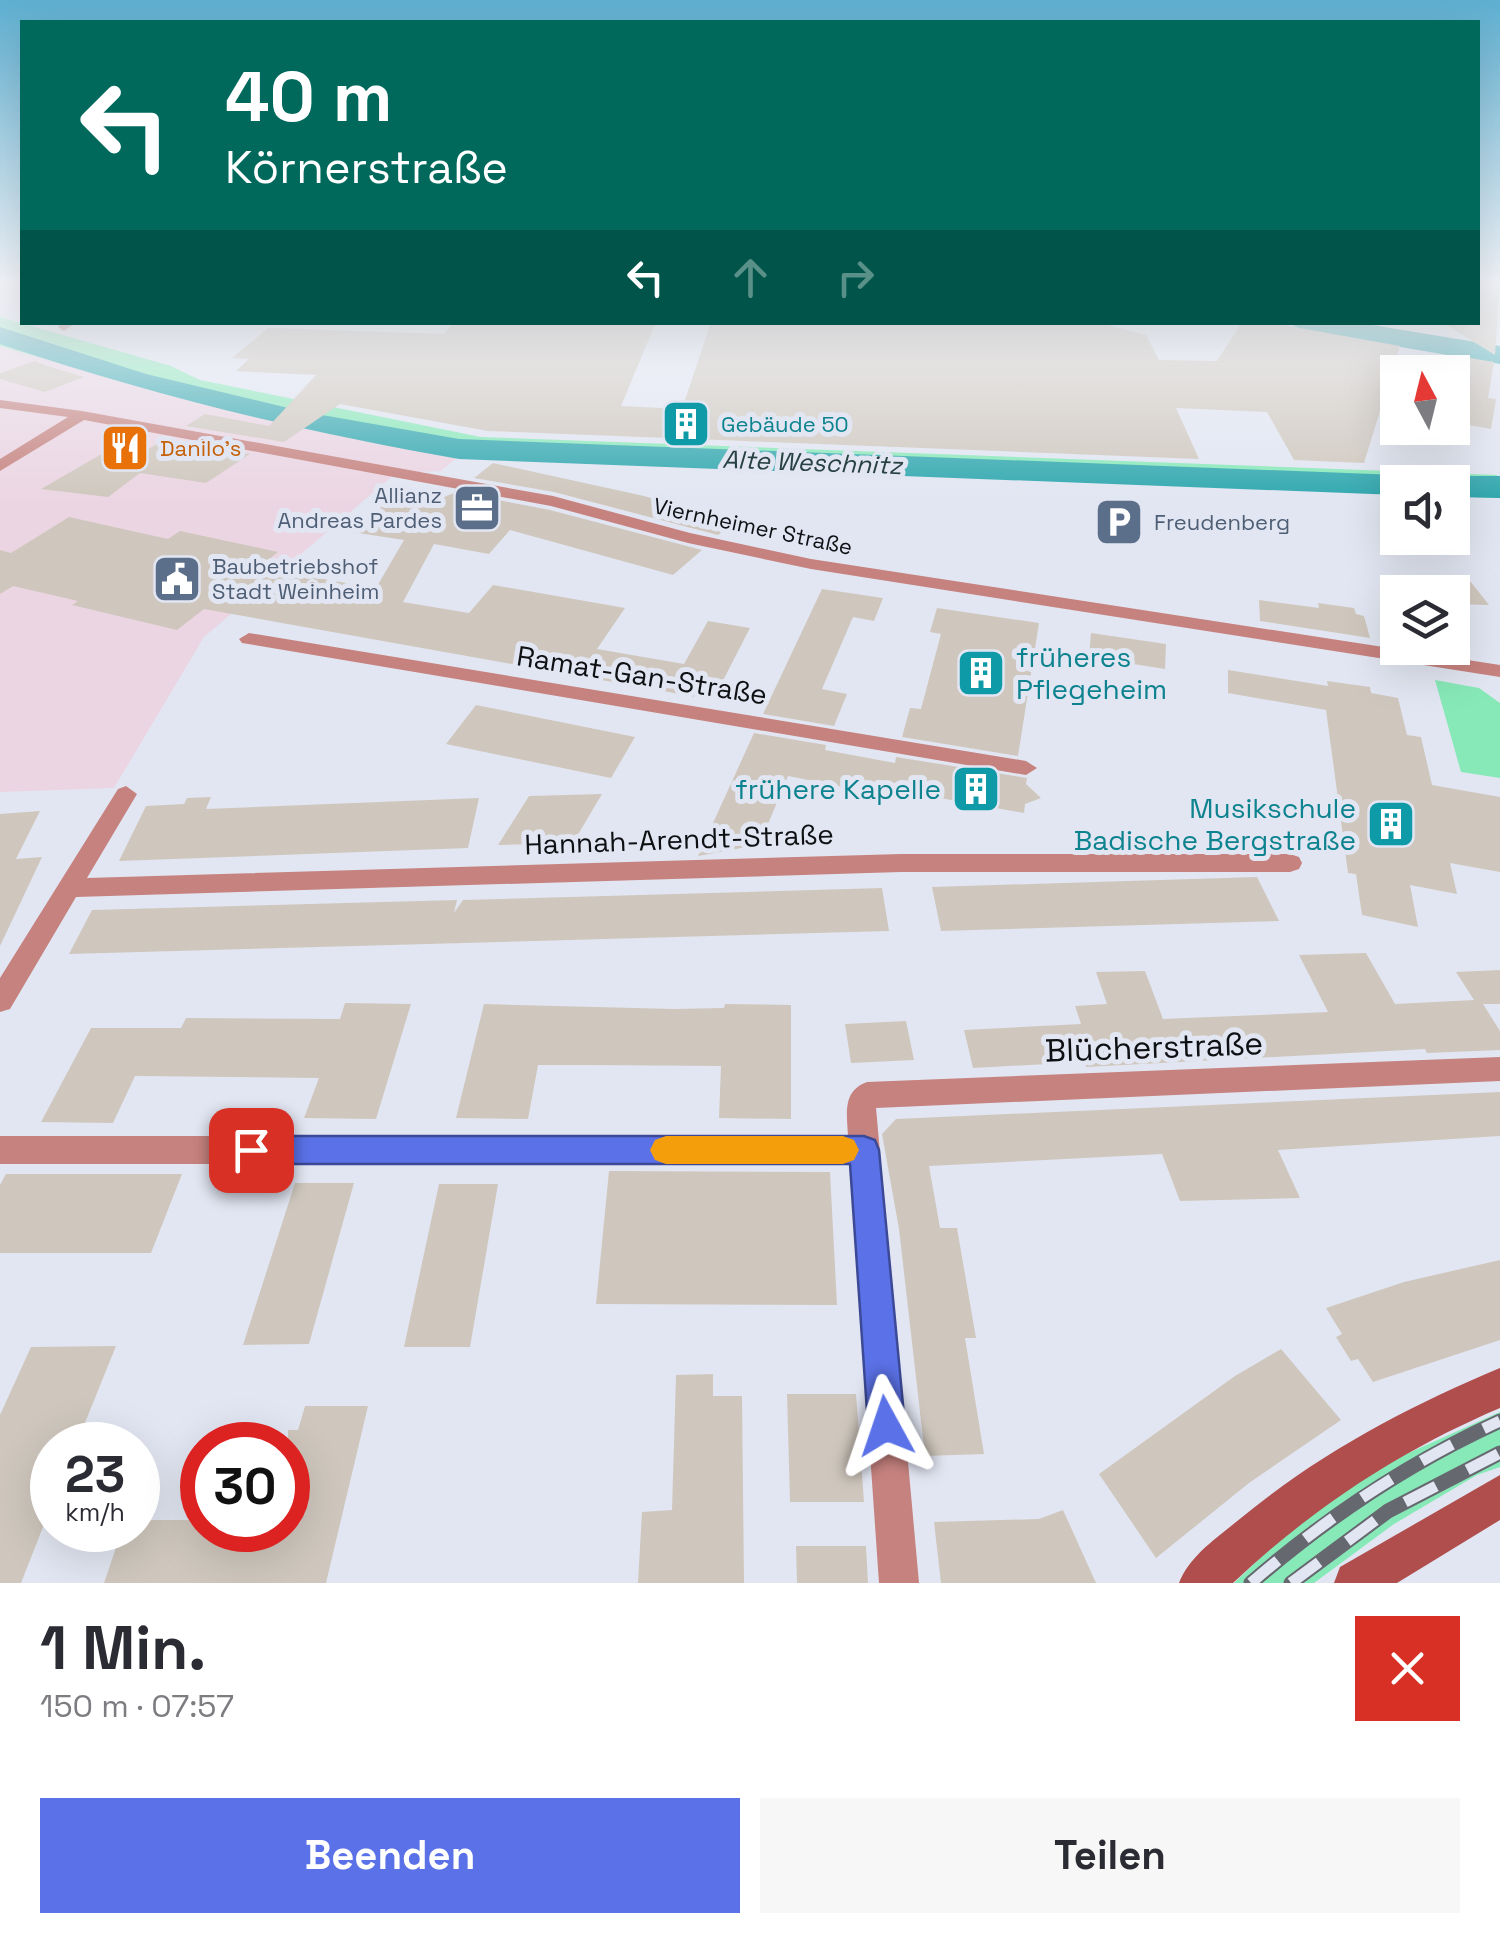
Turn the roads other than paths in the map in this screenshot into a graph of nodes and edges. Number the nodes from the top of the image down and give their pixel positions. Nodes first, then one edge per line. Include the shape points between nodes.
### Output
1 (0, 404) edge
2 (82, 415) junction
3 (0, 466) edge
4 (249, 638) dead end
5 (1500, 670) edge
6 (1026, 768) dead end
7 (126, 794) dead end
8 (1290, 862) dead end
9 (69, 888) junction
10 (0, 1001) edge
11 (1500, 1069) edge
12 (0, 1150) edge
13 (864, 1150) junction
14 (1500, 1388) edge
15 (1500, 1496) edge
16 (899, 1583) edge
17 (1201, 1583) edge
18 (1356, 1583) edge

1 - 2 street, Viernheimer Straße
2 - 3 street
2 - 5 street, Viernheimer Straße via 553,501 806,563
4 - 6 street, Ramat-Gan-Straße
7 - 9 street
8 - 9 street, Hannah-Arendt-Straße via 882,863
9 - 10 street
11 - 13 street, Blücherstraße via 867,1095 861,1103
12 - 13 street
13 - 16 street
14 - 17 main road via 1370,1450 1243,1541
15 - 18 main road

